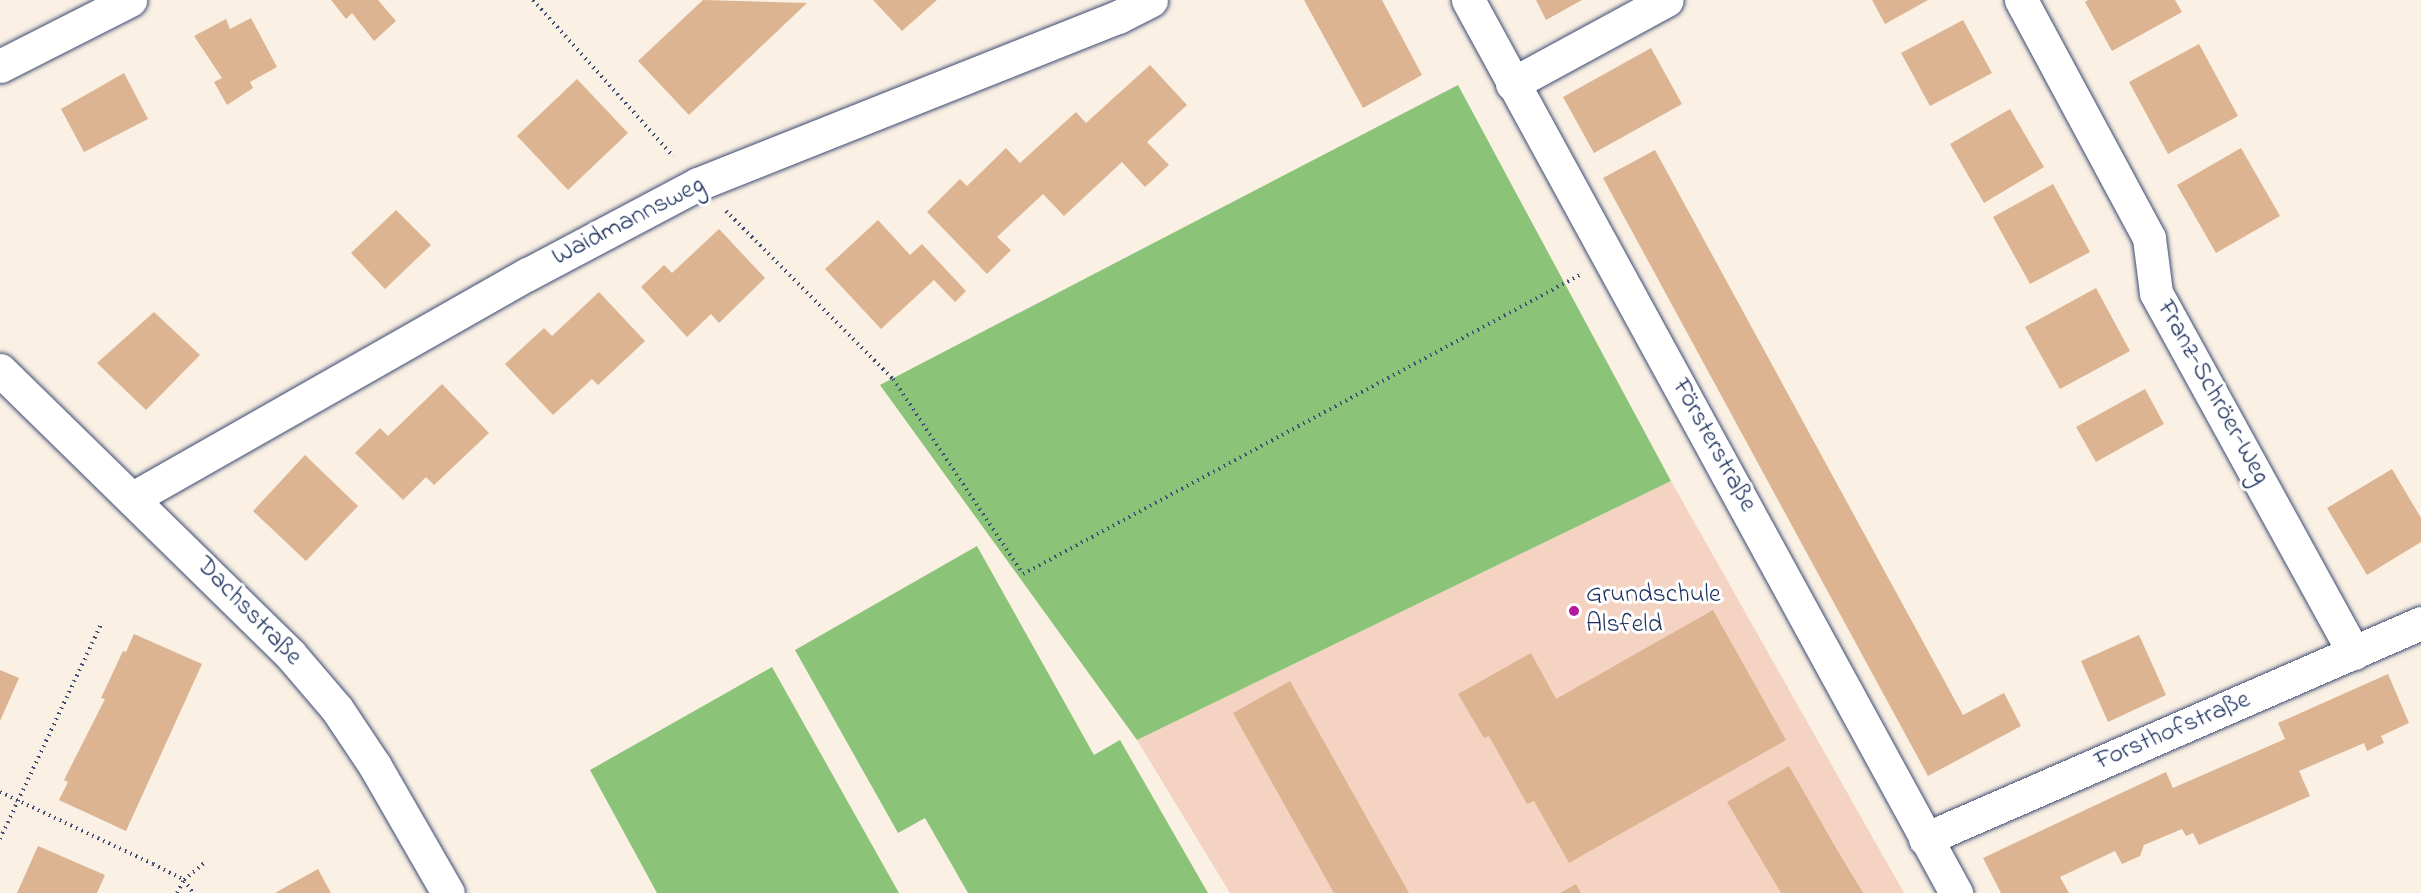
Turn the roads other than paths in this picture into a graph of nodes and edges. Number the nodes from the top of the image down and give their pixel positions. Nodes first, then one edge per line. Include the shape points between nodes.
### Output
1 (130, 0) edge
2 (1151, 0) edge
3 (1468, 0) edge
4 (1667, 0) edge
5 (2021, 0) edge
6 (0, 66) edge
7 (1512, 84) junction
8 (0, 370) edge
9 (133, 498) junction
10 (2421, 623) edge
11 (2354, 653) junction
12 (1925, 839) junction
13 (448, 893) edge
14 (1956, 893) edge

1 - 6 street
2 - 9 street, Waidmannsweg via 1118,17 698,184 528,274
3 - 7 street, Försterstraße
4 - 7 street
5 - 11 street, Franz-Schröer-Weg via 2149,238 2156,292
7 - 12 street, Försterstraße via 1833,664
8 - 9 street, Dachsstraße
9 - 13 street, Dachsstraße via 258,619 337,709 375,766
10 - 11 street, Forsthofstraße
11 - 12 street, Forsthofstraße
12 - 14 street, Försterstraße

